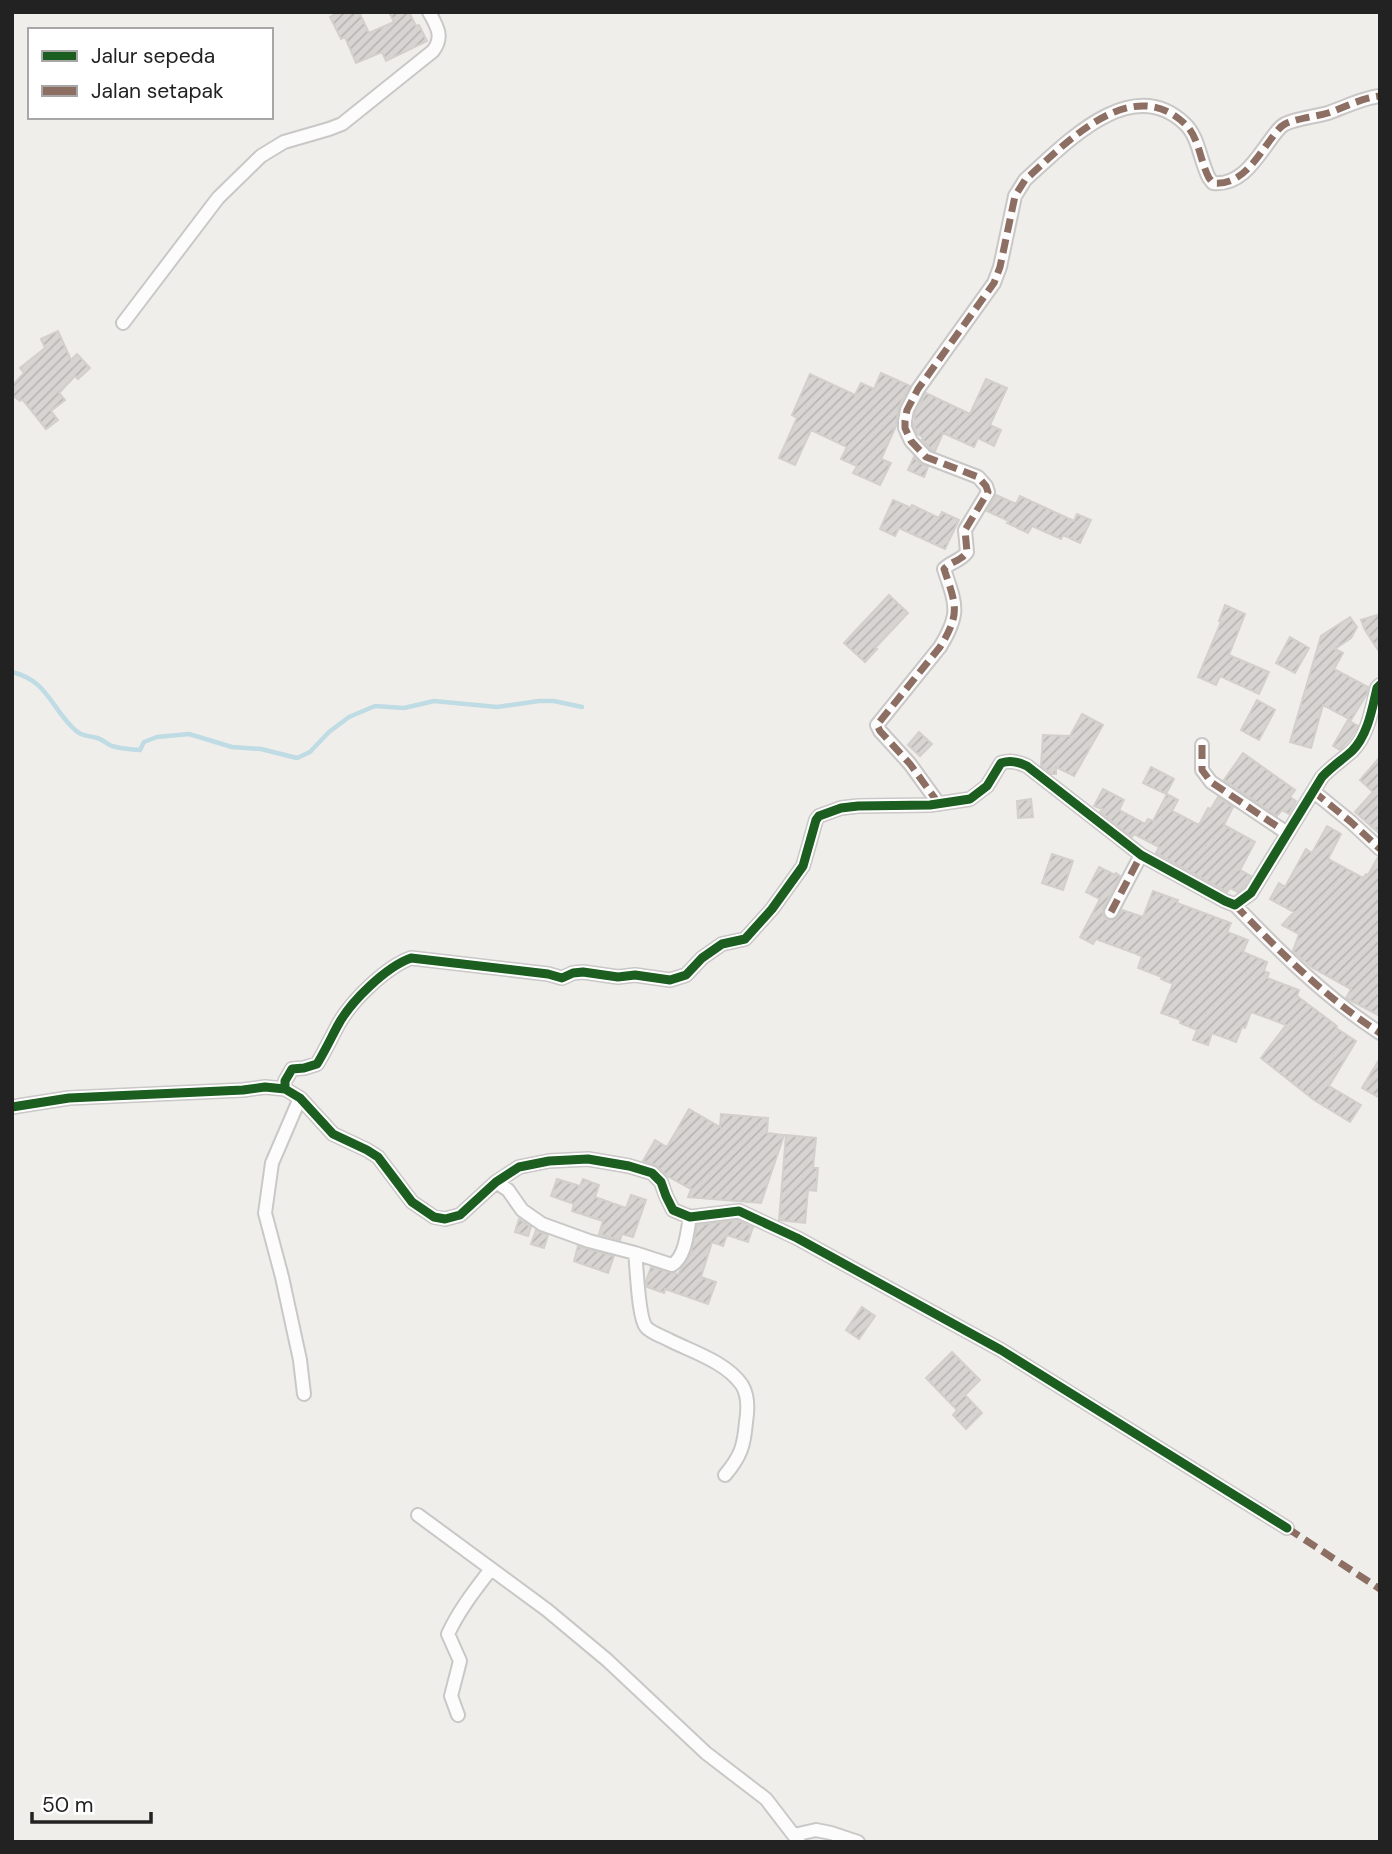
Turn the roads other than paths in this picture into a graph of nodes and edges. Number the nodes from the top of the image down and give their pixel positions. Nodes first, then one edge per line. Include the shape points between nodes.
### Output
1 (429, 12) edge
2 (1380, 96) edge
3 (123, 323) dead end
4 (1380, 685) edge
5 (1202, 745) dead end
6 (1313, 791) junction
7 (934, 805) junction
8 (1287, 833) junction
9 (1380, 849) edge
10 (1141, 855) junction
11 (1235, 905) junction
12 (1111, 912) dead end
13 (1380, 1033) edge
14 (285, 1089) junction
15 (300, 1098) junction
16 (12, 1107) edge
17 (496, 1182) junction
18 (690, 1216) junction
19 (635, 1253) junction
20 (304, 1394) dead end
21 (725, 1475) dead end
22 (418, 1515) dead end
23 (1287, 1528) dead end
24 (491, 1569) junction
25 (458, 1715) dead end
26 (797, 1839) edge
27 (858, 1842) edge

1 - 3 street via 439,34 433,51 342,124 284,142 261,156 218,198
2 - 7 street via 1285,124 1242,174 1223,184 1209,178 1192,132 1174,115 1156,107 1123,110 1090,124 1020,187 994,283 918,389 905,421 911,441 926,457 978,477 988,492 965,530 965,556 944,569 955,605 948,634 877,725 919,776
4 - 6 street via 1364,734
5 - 8 street via 1202,770 1210,782
6 - 8 street
6 - 9 street
7 - 10 street via 970,799 987,786 1002,763 1018,762
7 - 14 street via 858,806 819,816 803,866 745,939 722,944 686,975 670,980 583,972 562,978 411,958 398,962 339,1022 317,1064 292,1069
8 - 11 street via 1251,893
10 - 11 street
10 - 12 street
11 - 13 street via 1294,966
14 - 15 street
14 - 16 street via 69,1098
15 - 17 street via 333,1134 378,1157 412,1202 435,1217 460,1214
15 - 20 street via 272,1163 265,1213 285,1288
17 - 18 street via 519,1167 549,1161 629,1166 652,1173 673,1210
17 - 19 street via 542,1224
18 - 19 street via 676,1264
18 - 23 street via 739,1212 809,1245 1000,1350
19 - 21 street via 646,1327 715,1362 743,1387 748,1408 743,1444
22 - 24 street
24 - 25 street via 448,1634 460,1661 451,1696
24 - 26 street via 607,1660 706,1753 766,1799
26 - 27 street via 816,1830

